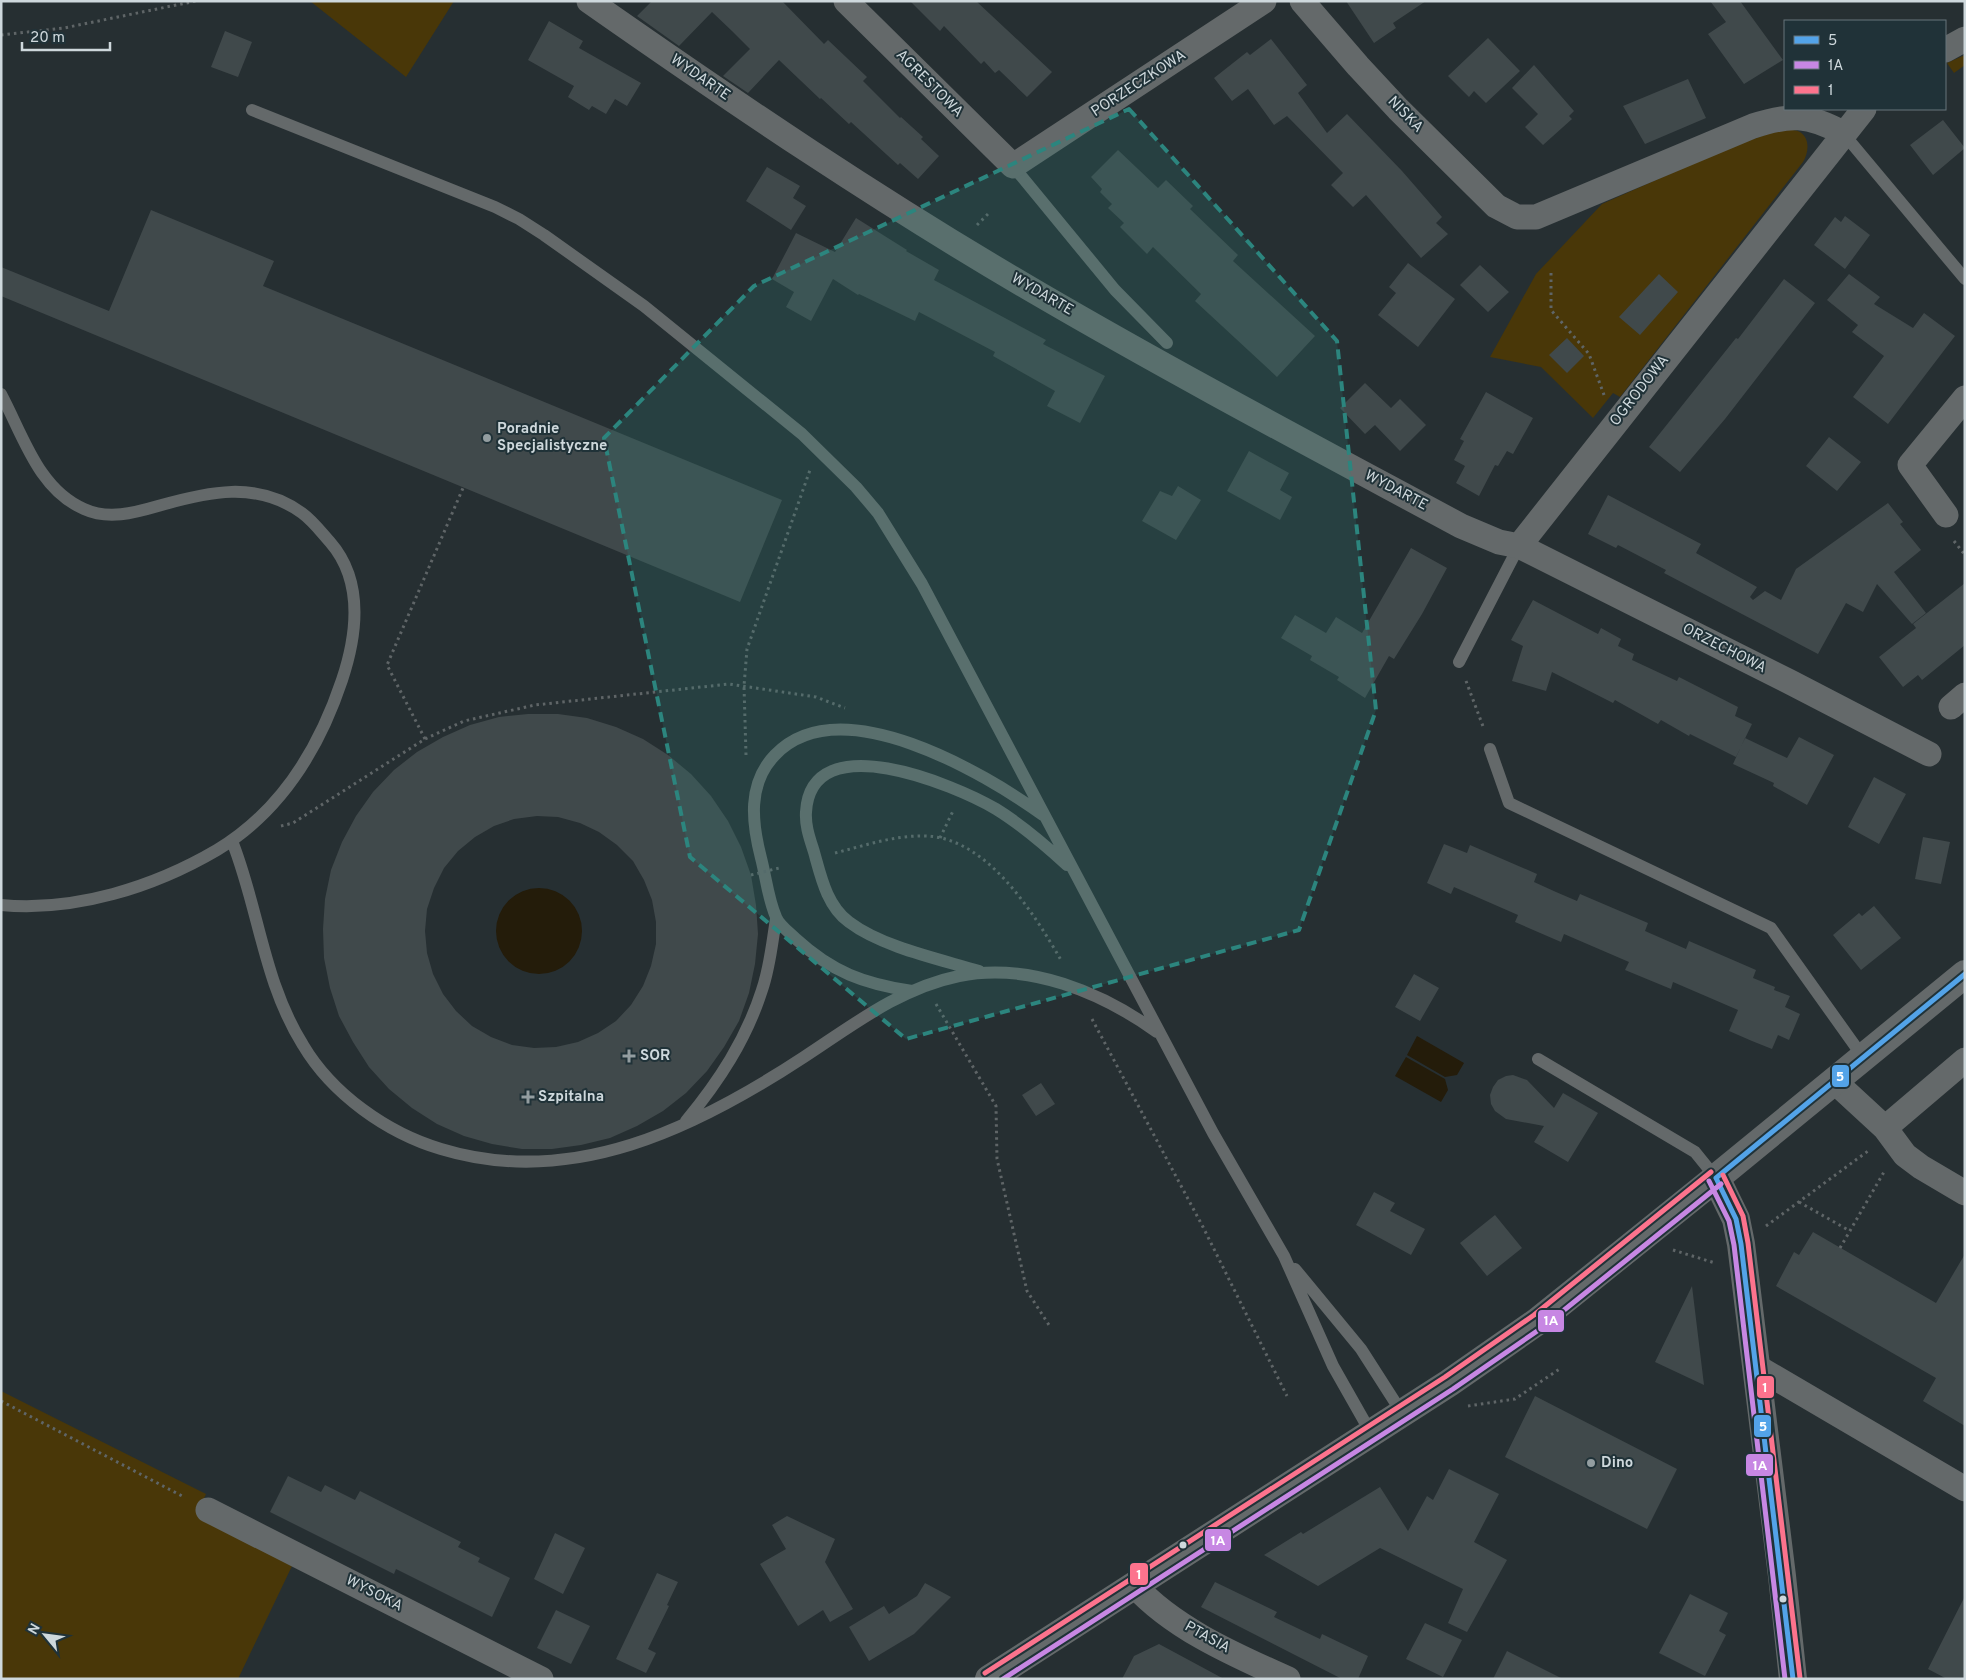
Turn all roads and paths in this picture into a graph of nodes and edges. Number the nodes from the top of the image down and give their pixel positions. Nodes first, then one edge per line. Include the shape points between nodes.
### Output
1 (196, 1) edge
2 (588, 1) edge
3 (846, 1) edge
4 (1264, 1) edge
5 (1302, 1) edge
6 (1, 35) edge
7 (1965, 39) edge
8 (1946, 49) edge
9 (252, 110) dead end
10 (1863, 110) edge
11 (1843, 133) junction
12 (1013, 166) junction
13 (1551, 273) dead end
14 (1965, 278) edge
15 (1167, 343) dead end
16 (1, 394) edge
17 (1965, 398) edge
18 (1615, 424) junction
19 (818, 448) junction
20 (463, 488) dead end
21 (1946, 515) dead end
22 (1955, 542) dead end
23 (1519, 546) junction
24 (1965, 556) edge
25 (1459, 662) dead end
26 (744, 686) junction
27 (1469, 688) dead end
28 (853, 710) dead end
29 (425, 739) junction
30 (1490, 749) joint
31 (1929, 754) dead end
32 (754, 795) junction
33 (1046, 817) junction
34 (276, 828) dead end
35 (232, 840) junction
36 (815, 858) junction
37 (1074, 871) junction
38 (751, 875) dead end
39 (1, 905) edge
40 (776, 919) junction
41 (983, 972) junction
42 (1965, 974) edge
43 (925, 985) junction
44 (1076, 987) junction
45 (912, 991) junction
46 (1161, 1034) junction
47 (1863, 1057) junction
48 (1538, 1059) dead end
49 (1965, 1060) edge
50 (1834, 1082) junction
51 (684, 1124) junction
52 (1885, 1128) junction
53 (1875, 1154) dead end
54 (1716, 1178) junction
55 (1879, 1180) dead end
56 (1965, 1193) edge
57 (1799, 1202) junction
58 (1764, 1229) dead end
59 (1850, 1231) junction
60 (1668, 1248) dead end
61 (1840, 1248) dead end
62 (1284, 1256) junction
63 (1718, 1264) dead end
64 (1049, 1325) dead end
65 (1756, 1367) junction
66 (1560, 1368) dead end
67 (1287, 1396) dead end
68 (1, 1400) edge
69 (1465, 1407) dead end
70 (1402, 1413) junction
71 (1371, 1433) junction
72 (1965, 1489) edge
73 (208, 1510) joint
74 (1134, 1585) junction
75 (540, 1679) edge
76 (989, 1679) edge
77 (1288, 1679) edge
78 (1793, 1679) edge

1 - 6 path via 64,28
2 - 23 street, WYDARTE via 771,127 1037,293 1461,526 1499,542
3 - 12 street, AGRESTOWA
4 - 12 street, PORZECZKOWA
5 - 11 street, NISKA via 1358,66 1496,206 1517,217 1536,216 1775,118 1812,119
7 - 8 street
9 - 19 lane via 520,219 644,306
10 - 11 street, OGRODOWA
11 - 14 lane
11 - 18 street, OGRODOWA
12 - 15 lane via 1115,290
13 - 18 path via 1552,310 1589,354
16 - 35 lane via 48,481 60,494 84,509 98,514 127,514 211,493 246,492 280,500 304,515 343,560 352,584 354,617 346,667 325,725 294,779 268,810
17 - 21 street via 1910,465
18 - 23 street, OGRODOWA
19 - 26 path via 747,649
19 - 33 lane via 878,513 898,543
20 - 29 path via 387,664
22 - 24 path
23 - 25 lane, OGRODOWA
23 - 31 street, ORZECHOWA
26 - 28 path via 816,697
26 - 29 path via 729,684 535,704 464,721
26 - 32 path via 747,764
27 - 30 path
29 - 34 path via 293,823
30 - 47 lane via 1509,804 1771,928
32 - 33 lane via 759,777 781,748 814,734 852,730 890,737 957,763 991,780
32 - 40 lane via 755,834
33 - 37 lane
35 - 39 lane via 167,875 106,895 42,906
35 - 51 lane via 246,878 272,981 300,1040 336,1085 390,1128 455,1154 503,1162 532,1162 557,1161 608,1151
36 - 37 lane via 806,812 812,789 830,772 872,766 919,776 973,797 1018,823
36 - 38 path, bridge
36 - 41 lane via 826,890 847,921 899,946
36 - 44 path via 906,837 940,838 956,844 986,862 1017,893
37 - 46 lane
40 - 45 lane via 809,951 839,971 870,983
40 - 51 lane via 769,963 752,1017 727,1066
41 - 43 lane
41 - 44 lane via 1028,976
42 - 47 street
43 - 45 lane
43 - 64 path via 996,1106 997,1159 1027,1291
44 - 46 lane via 1120,1008
44 - 67 path via 1203,1227
45 - 51 lane via 876,1010 742,1096
46 - 62 lane via 1227,1159
47 - 50 street
48 - 54 lane via 1695,1152
49 - 52 street
50 - 52 street
50 - 54 street
52 - 56 street via 1905,1155
53 - 57 path via 1869,1150
54 - 65 street via 1736,1218
54 - 70 street via 1506,1345
55 - 59 path
57 - 58 path
57 - 59 path
59 - 61 path
60 - 63 path
62 - 70 lane via 1361,1349
62 - 71 lane via 1333,1366
65 - 72 street
65 - 78 street
66 - 69 path via 1515,1399
68 - 73 path
70 - 71 street
71 - 74 street
73 - 75 street, WYSOKA
74 - 76 street
74 - 77 street, PTASIA via 1176,1620

